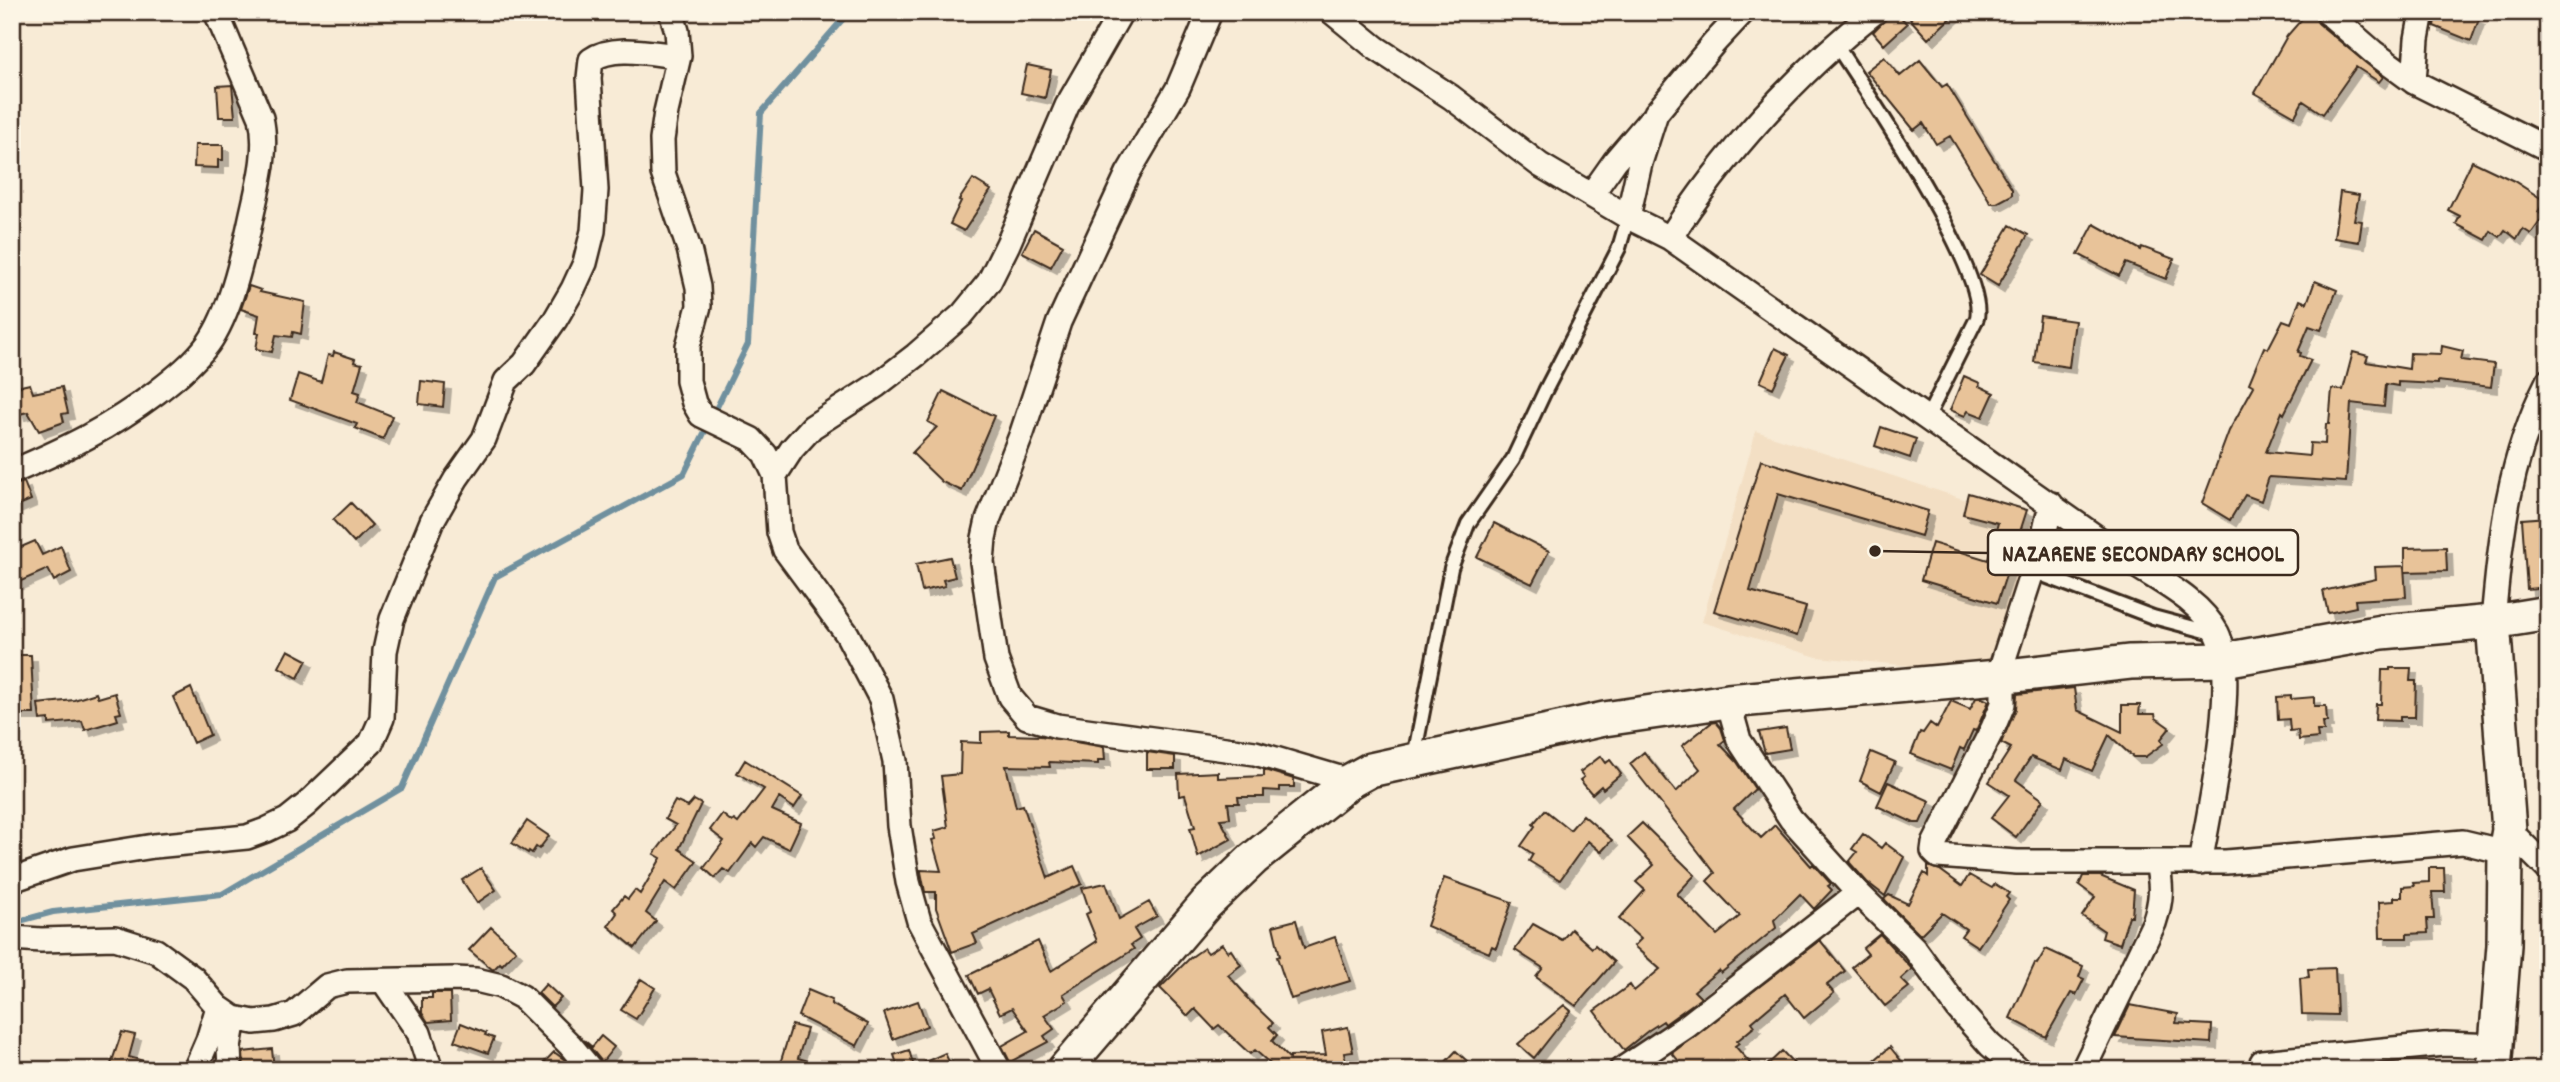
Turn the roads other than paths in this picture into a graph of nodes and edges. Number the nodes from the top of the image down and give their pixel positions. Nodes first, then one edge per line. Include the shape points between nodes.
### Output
1 (216, 12) edge
2 (671, 12) edge
3 (1121, 12) edge
4 (1210, 12) edge
5 (1332, 12) edge
6 (1744, 12) edge
7 (1875, 12) edge
8 (2327, 12) edge
9 (2422, 12) edge
10 (1836, 45) junction
11 (679, 56) junction
12 (2414, 82) junction
13 (1656, 113) junction
14 (2548, 149) edge
15 (1591, 195) junction
16 (1628, 217) junction
17 (1670, 238) junction
18 (2548, 381) edge
19 (1927, 418) junction
20 (12, 472) edge
21 (775, 475) junction
22 (2050, 504) junction
23 (2032, 571) junction
24 (2548, 613) edge
25 (2493, 622) junction
26 (2221, 647) junction
27 (1998, 677) junction
28 (1728, 701) junction
29 (1414, 761) junction
30 (1350, 781) junction
31 (2507, 841) junction
32 (2157, 862) junction
33 (2200, 863) junction
34 (2548, 869) edge
35 (12, 880) edge
36 (1858, 893) junction
37 (12, 938) edge
38 (384, 982) junction
39 (226, 1013) junction
40 (2496, 1058) edge
41 (2262, 1062) dead end
42 (195, 1070) edge
43 (230, 1070) edge
44 (430, 1070) edge
45 (591, 1070) edge
46 (999, 1070) edge
47 (1063, 1070) edge
48 (1620, 1070) edge
49 (2019, 1070) edge
50 (2083, 1070) edge

1 - 20 street via 264,132 246,243 224,312 208,344 136,408 93,435
2 - 11 street
3 - 21 street via 1067,106 989,282 962,315 916,355 812,427
4 - 30 street via 1178,88 1128,173 1059,322 988,520 982,562 996,659 1010,697 1027,717 1058,726 1255,753
5 - 15 street via 1540,165
6 - 13 street
7 - 10 street
8 - 12 street
9 - 12 street
10 - 17 street via 1753,130 1690,206
10 - 19 lane via 1939,210 1979,308
11 - 21 street via 662,140 663,173 698,287 699,306 688,346 688,382 694,403 711,421 761,446
11 - 35 street via 600,53 591,60 596,190 585,263 555,320 506,381 484,439 432,521 392,619 385,651 382,718 365,751 287,820 247,837 73,859
12 - 14 street
13 - 15 street
13 - 16 street
15 - 16 street
16 - 17 street
16 - 29 lane via 1619,248 1513,459 1468,524 1451,568
17 - 19 street
18 - 25 street via 2517,457 2500,537
19 - 22 street
21 - 46 street via 779,532 785,550 847,634 881,699 895,761 908,882 919,921
22 - 23 street
22 - 26 street via 2178,592 2201,612
23 - 26 lane
23 - 27 street
24 - 25 street
25 - 26 street
25 - 31 street
26 - 27 street
26 - 33 street via 2224,709
27 - 28 street
27 - 32 street via 2003,704 1933,851 1938,856 1966,859
28 - 29 street via 1604,719
28 - 36 street via 1739,740 1773,794
29 - 30 street via 1370,770
30 - 47 street via 1253,859 1206,904
31 - 33 street
31 - 34 street
31 - 40 street
32 - 33 street
32 - 50 street via 2161,901 2154,923
36 - 48 street via 1687,1026
36 - 49 street via 1914,948 1959,1010
37 - 39 street via 115,939 156,951 193,978
38 - 39 street via 347,981 327,986 293,1014 274,1020 254,1022
38 - 44 street via 419,1033
38 - 45 street via 455,979 501,986 522,997
39 - 42 street
39 - 43 street
40 - 41 street via 2444,1044

